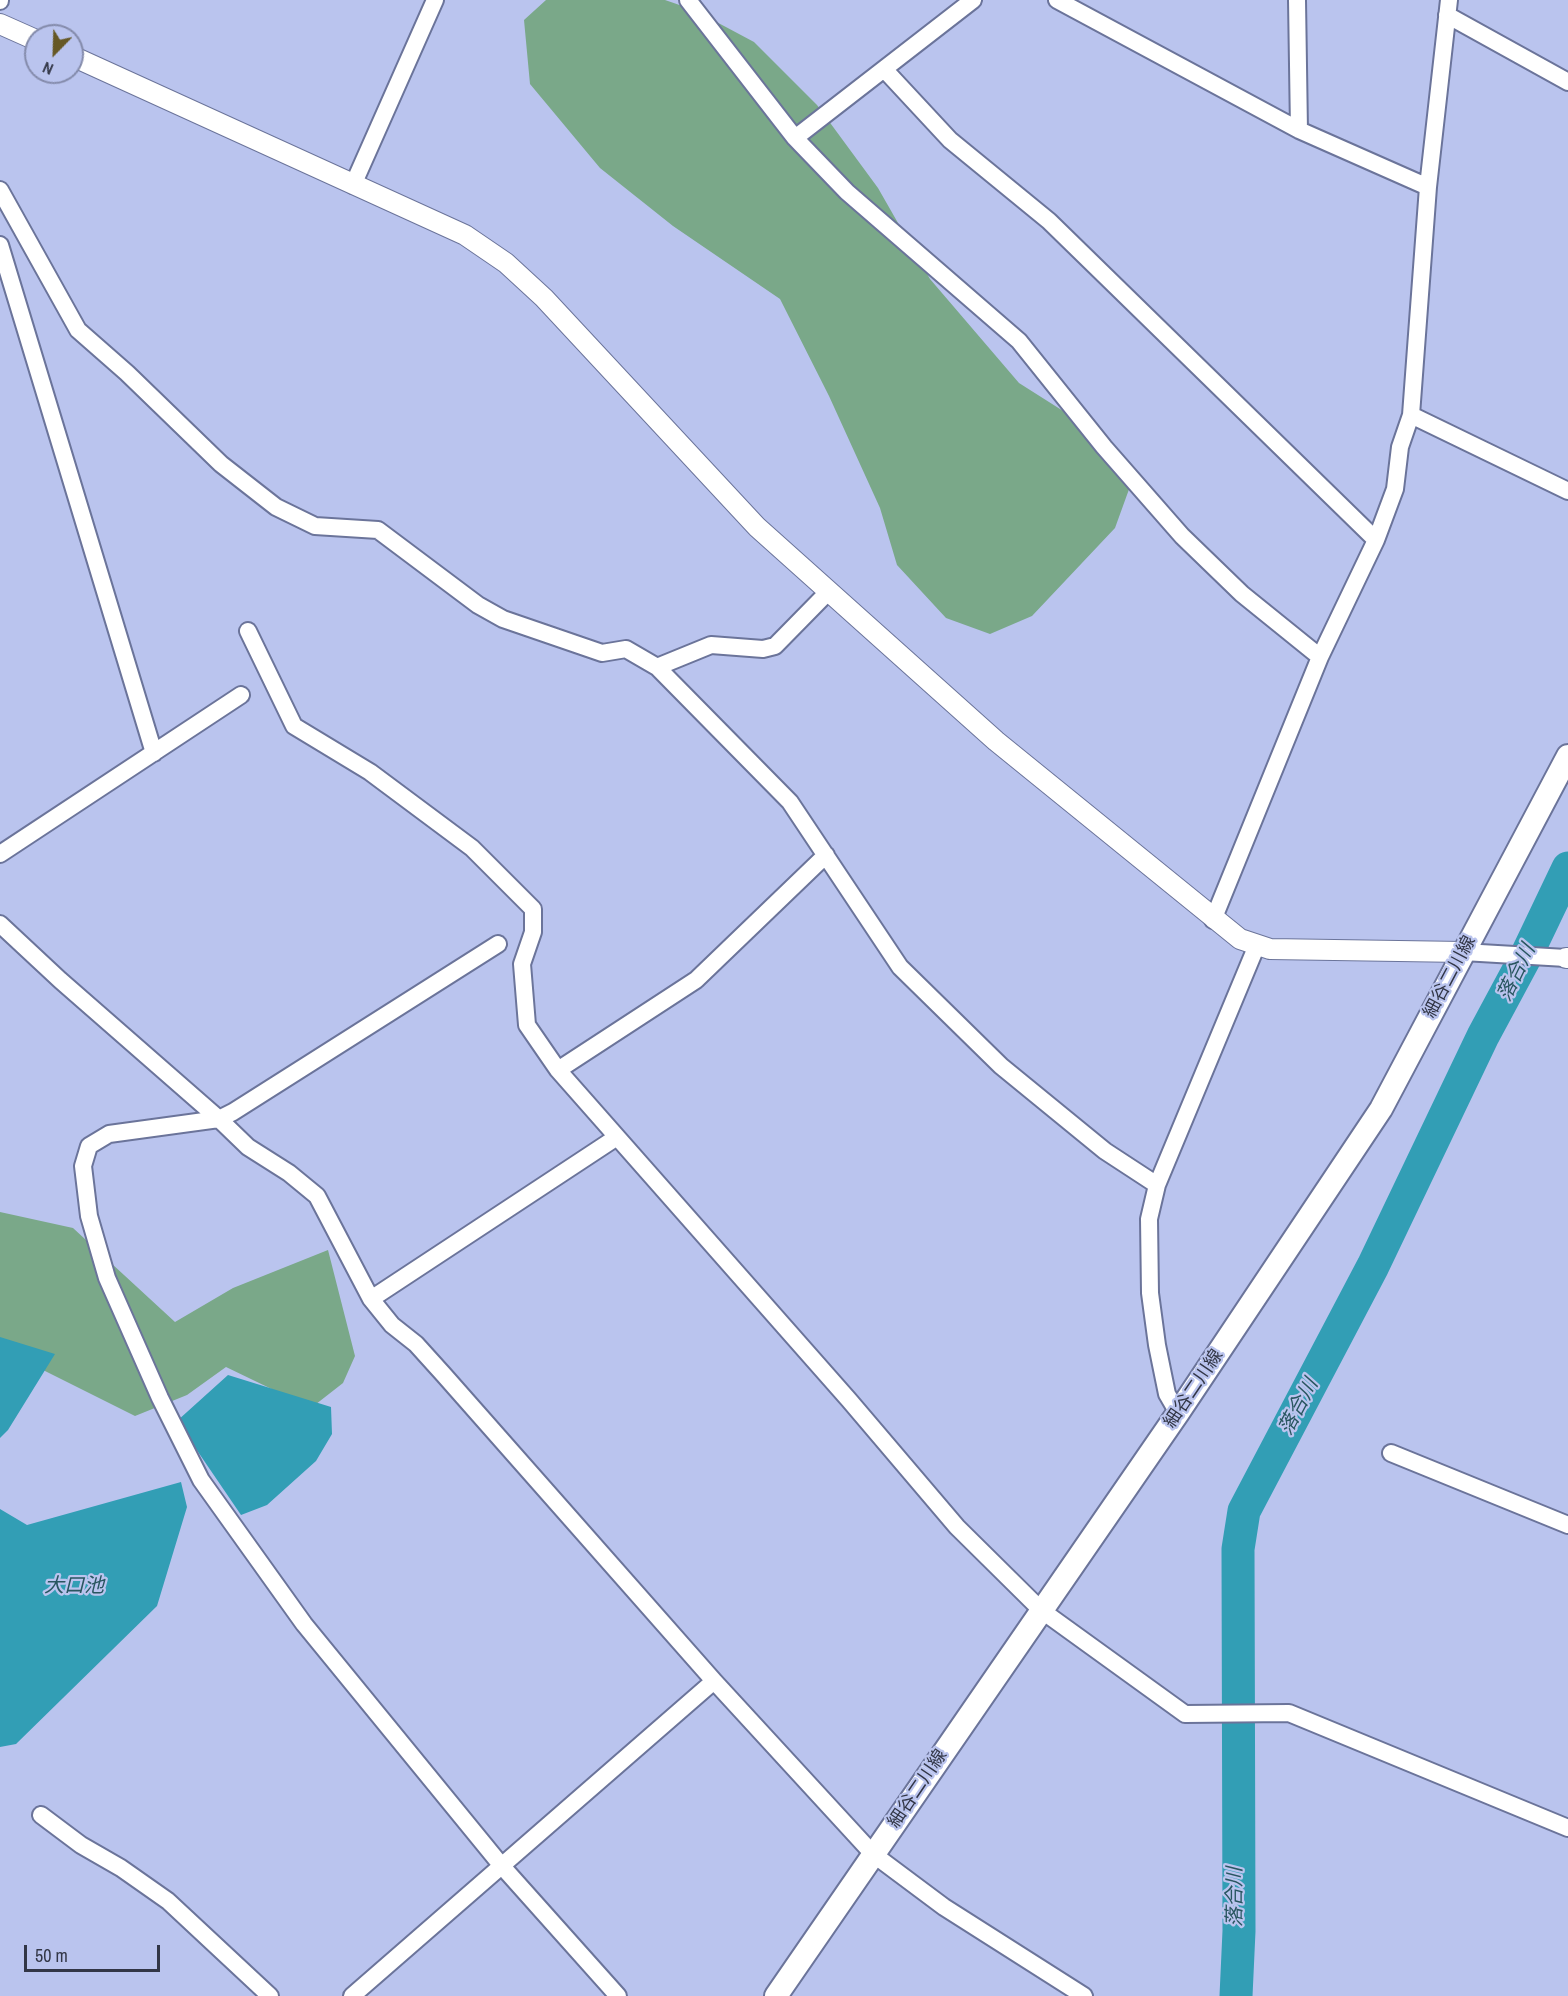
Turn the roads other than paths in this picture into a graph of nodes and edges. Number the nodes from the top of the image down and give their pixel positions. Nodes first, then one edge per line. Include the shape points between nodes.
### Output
1 (435, 0) edge
2 (688, 0) edge
3 (973, 0) edge
4 (1057, 0) edge
5 (1297, 0) edge
6 (1448, 7) edge
7 (0, 24) edge
8 (24, 35) edge
9 (84, 62) edge
10 (884, 69) junction
11 (1568, 82) edge
12 (1299, 130) junction
13 (795, 138) junction
14 (353, 185) junction
15 (1428, 187) junction
16 (0, 190) edge
17 (0, 245) edge
18 (1411, 415) junction
19 (1568, 491) edge
20 (1376, 540) junction
21 (828, 592) junction
22 (248, 632) dead end
23 (1320, 657) junction
24 (657, 667) junction
25 (241, 694) dead end
26 (154, 753) junction
27 (1568, 756) edge
28 (0, 854) edge
29 (826, 855) junction
30 (1213, 920) junction
31 (0, 924) edge
32 (498, 944) dead end
33 (1257, 945) junction
34 (1463, 952) junction
35 (1567, 958) edge
36 (558, 1070) junction
37 (219, 1119) junction
38 (617, 1137) junction
39 (1157, 1185) junction
40 (371, 1299) junction
41 (1178, 1413) junction
42 (1391, 1453) dead end
43 (1568, 1525) edge
44 (1041, 1610) junction
45 (714, 1681) junction
46 (41, 1815) dead end
47 (1568, 1828) edge
48 (873, 1854) junction
49 (501, 1865) junction
50 (270, 1996) edge
51 (352, 1996) edge
52 (618, 1996) edge
53 (776, 1996) edge
54 (1084, 1996) edge

1 - 14 street
2 - 13 street
3 - 10 street
4 - 12 street
5 - 12 street
6 - 11 street
6 - 15 street
7 - 8 street
9 - 14 street
10 - 13 street
10 - 20 street via 950,140 1049,221
12 - 15 street
13 - 23 street via 847,192 1019,341 1182,536 1242,594
14 - 21 street via 465,235 506,263 544,298 756,528
15 - 18 street
16 - 24 street via 78,330 221,464 276,507 315,526 378,530 478,605 503,619 602,653 626,649
17 - 26 street
18 - 19 street
18 - 20 street via 1400,447 1393,496
20 - 23 street
21 - 24 street via 775,646 763,649 711,645
21 - 30 street via 996,741
22 - 36 street via 294,726 370,771 472,848 533,909 533,932 522,964 527,1025
23 - 30 street
24 - 29 street via 790,802
25 - 26 street
26 - 28 street
27 - 34 main road, 細谷二川線
29 - 36 street via 696,980
29 - 39 street via 900,967 1001,1066 1106,1150
30 - 33 street via 1240,939
31 - 37 street
32 - 37 street
33 - 34 street via 1270,949
33 - 39 street
34 - 35 street
34 - 41 main road, 細谷二川線 via 1381,1109
36 - 38 street
37 - 40 street via 248,1147 317,1196
37 - 49 street via 109,1134 89,1146 83,1166 89,1216 107,1278 201,1480 304,1624
38 - 40 street
38 - 44 street via 957,1527
39 - 41 street via 1149,1219 1150,1293 1167,1394
40 - 45 street via 452,1384
41 - 44 main road, 細谷二川線
42 - 43 street
44 - 47 street via 1185,1714 1289,1713
44 - 48 main road, 細谷二川線
45 - 48 street
45 - 49 street
46 - 50 street via 168,1901
48 - 53 main road, 細谷二川線
48 - 54 street via 944,1906
49 - 51 street
49 - 52 street

